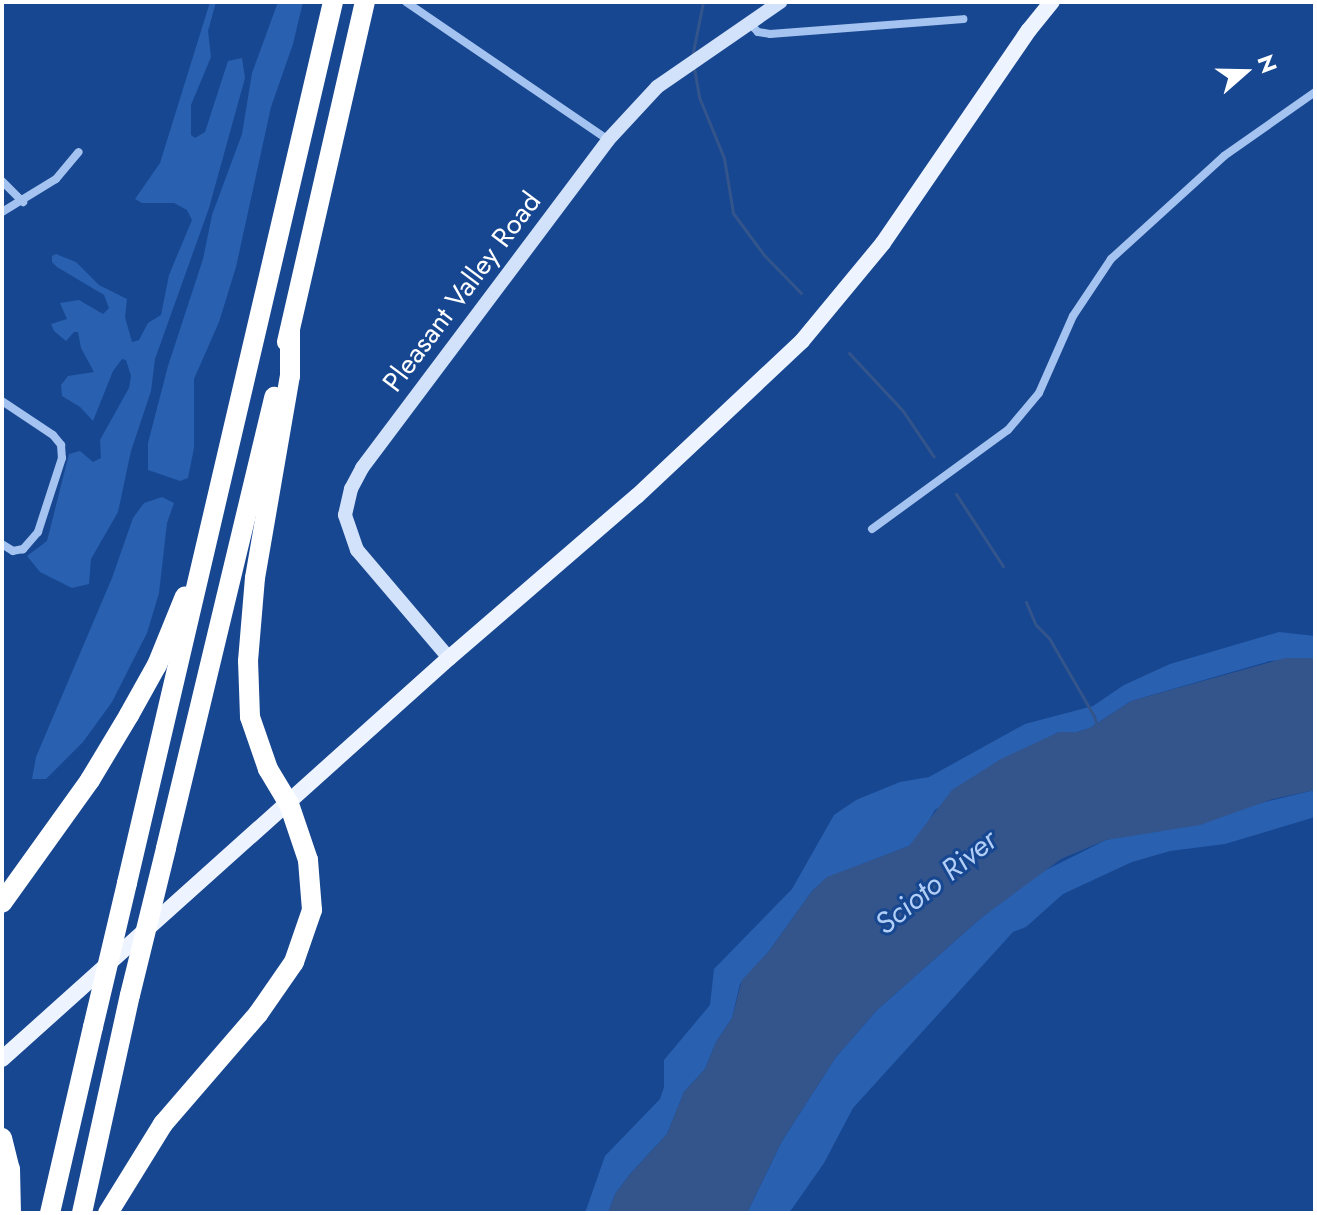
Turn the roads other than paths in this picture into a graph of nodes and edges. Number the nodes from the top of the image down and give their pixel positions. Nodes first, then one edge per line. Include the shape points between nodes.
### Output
1 (333, 2) edge
2 (365, 2) edge
3 (780, 2) edge
4 (1052, 2) edge
5 (408, 3) edge
6 (963, 19) dead end
7 (750, 24) junction
8 (1315, 92) edge
9 (608, 140) junction
10 (79, 152) dead end
11 (2, 181) edge
12 (23, 202) junction
13 (2, 212) edge
14 (290, 331) junction
15 (2, 401) edge
16 (872, 529) dead end
17 (2, 544) edge
18 (204, 561) junction
19 (449, 658) junction
20 (289, 804) junction
21 (2, 903) edge
22 (2, 1059) edge
23 (2, 1138) edge
24 (11, 1213) edge
25 (50, 1213) edge
26 (82, 1213) edge
27 (108, 1213) edge

1 - 18 highway
2 - 14 highway
3 - 7 street, Pleasant Valley Road
4 - 19 main road via 883,243 802,341 716,425
5 - 9 street
6 - 7 street via 770,34
7 - 9 street, Pleasant Valley Road via 657,87
8 - 16 street via 1224,156 1111,259 1073,316 1039,393 1008,430
9 - 19 street, Pleasant Valley Road via 351,489 345,515 357,550
10 - 12 street via 56,179
11 - 12 street
12 - 13 street
14 - 20 highway via 290,376 255,578 248,661 250,717 268,769
14 - 26 highway, bridge
15 - 17 street via 53,435 62,458 38,532 23,549 13,551
18 - 21 highway via 129,715 90,780
18 - 25 highway, bridge
19 - 20 main road
20 - 22 main road
20 - 27 highway via 308,860 312,910 294,962 258,1014 163,1124
23 - 24 highway via 10,1169

